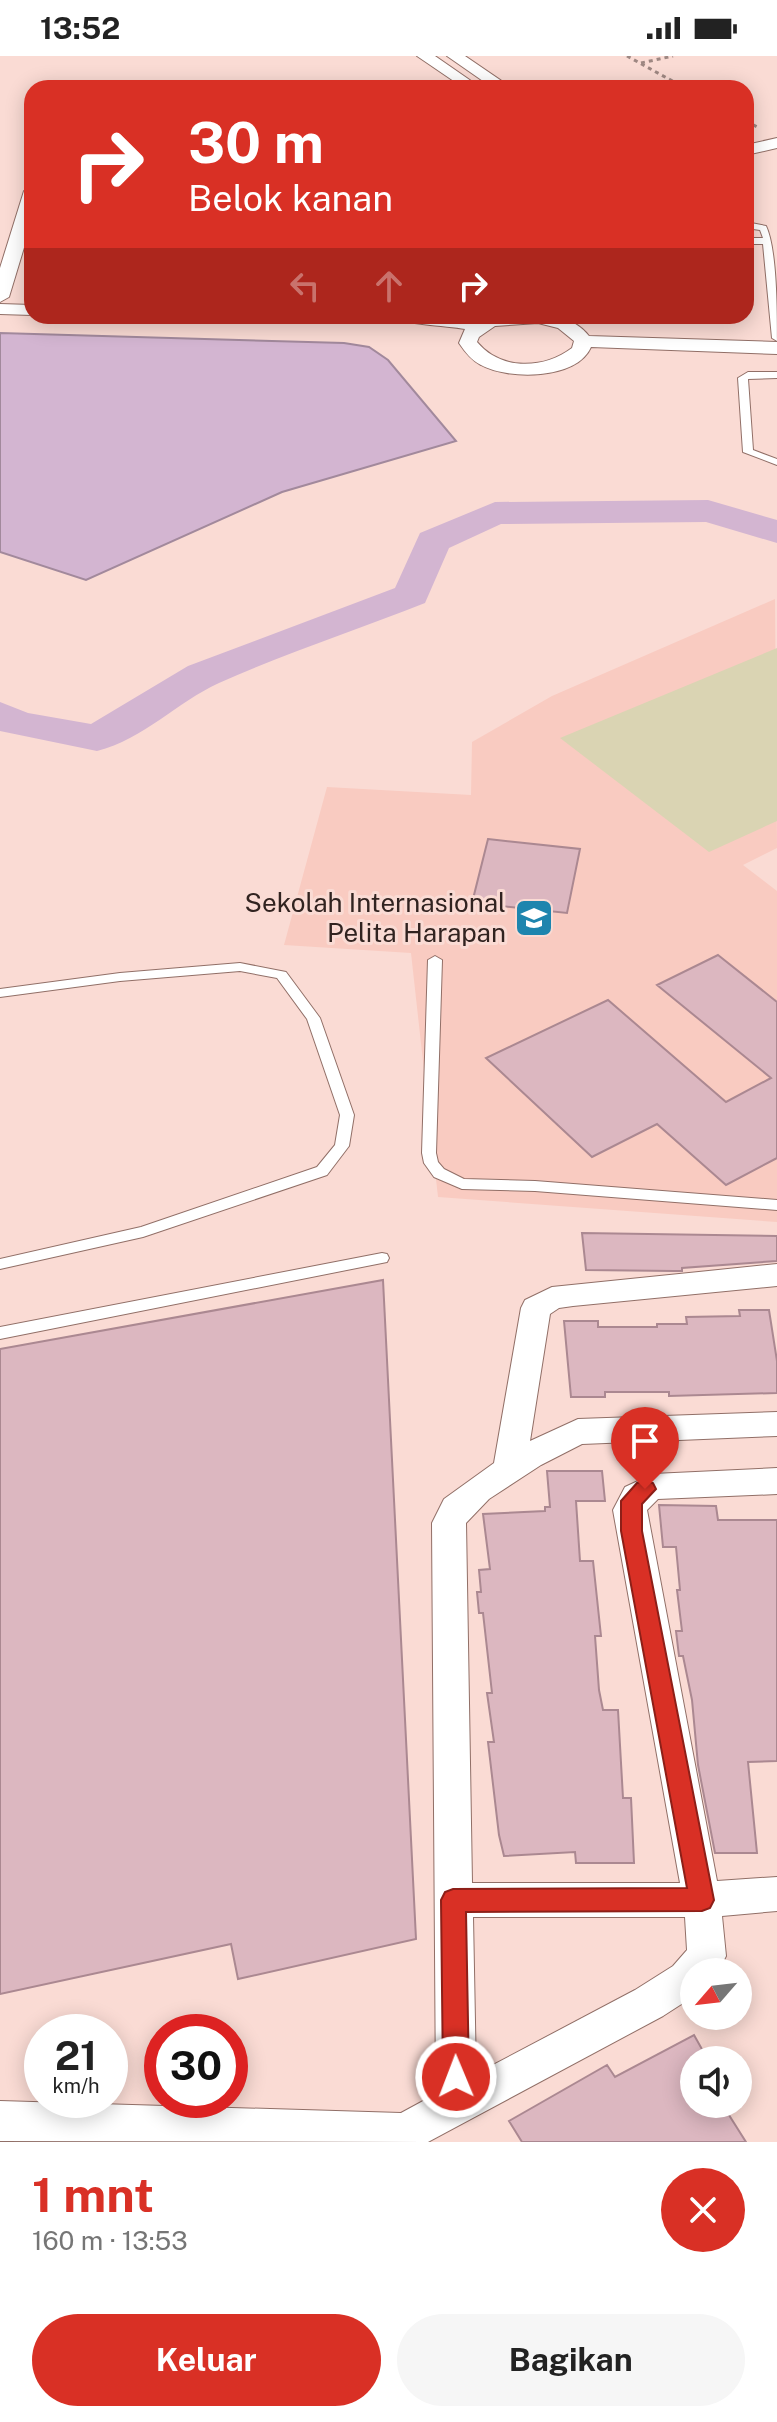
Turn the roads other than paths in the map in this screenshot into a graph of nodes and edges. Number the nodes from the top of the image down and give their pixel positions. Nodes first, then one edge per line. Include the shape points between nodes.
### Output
1 (425, 56) edge
2 (455, 56) edge
3 (462, 80) edge
4 (492, 80) edge
5 (777, 143) edge
6 (754, 148) edge
7 (754, 226) edge
8 (24, 234) edge
9 (754, 241) edge
10 (767, 241) junction
11 (0, 297) edge
12 (0, 309) edge
13 (24, 310) edge
14 (467, 324) edge
15 (486, 324) edge
16 (565, 324) edge
17 (478, 326) junction
18 (777, 338) edge
19 (583, 341) junction
20 (777, 348) edge
21 (777, 375) edge
22 (777, 462) edge
23 (435, 960) dead end
24 (0, 993) edge
25 (777, 1205) edge
26 (382, 1258) dead end
27 (0, 1264) edge
28 (777, 1275) edge
29 (0, 1333) edge
30 (777, 1424) edge
31 (509, 1469) junction
32 (777, 1481) edge
33 (777, 1894) edge
34 (453, 1900) junction
35 (702, 1900) junction
36 (456, 2106) junction
37 (0, 2121) edge
38 (395, 2138) edge

1 - 3 street
2 - 4 street
5 - 6 street
7 - 10 lane via 763,228
8 - 11 street
9 - 10 lane
10 - 18 lane
12 - 13 street
14 - 17 street
15 - 17 street
16 - 19 street
17 - 19 street via 468,343 473,352 510,367 559,365 581,350
19 - 20 street
21 - 22 lane via 743,378 748,452
23 - 25 lane via 429,1153 439,1173 462,1184
24 - 27 lane via 240,967 281,975 313,1018 347,1115 342,1146 322,1171 143,1232
26 - 29 lane
28 - 31 street via 573,1295 552,1298 536,1308
30 - 31 street via 578,1432
31 - 34 street via 456,1508 449,1523
32 - 35 street via 658,1486 637,1495 630,1510
33 - 35 street
34 - 35 street
34 - 36 street
35 - 36 street via 707,1956 687,1979
36 - 38 street
37 - 38 street

